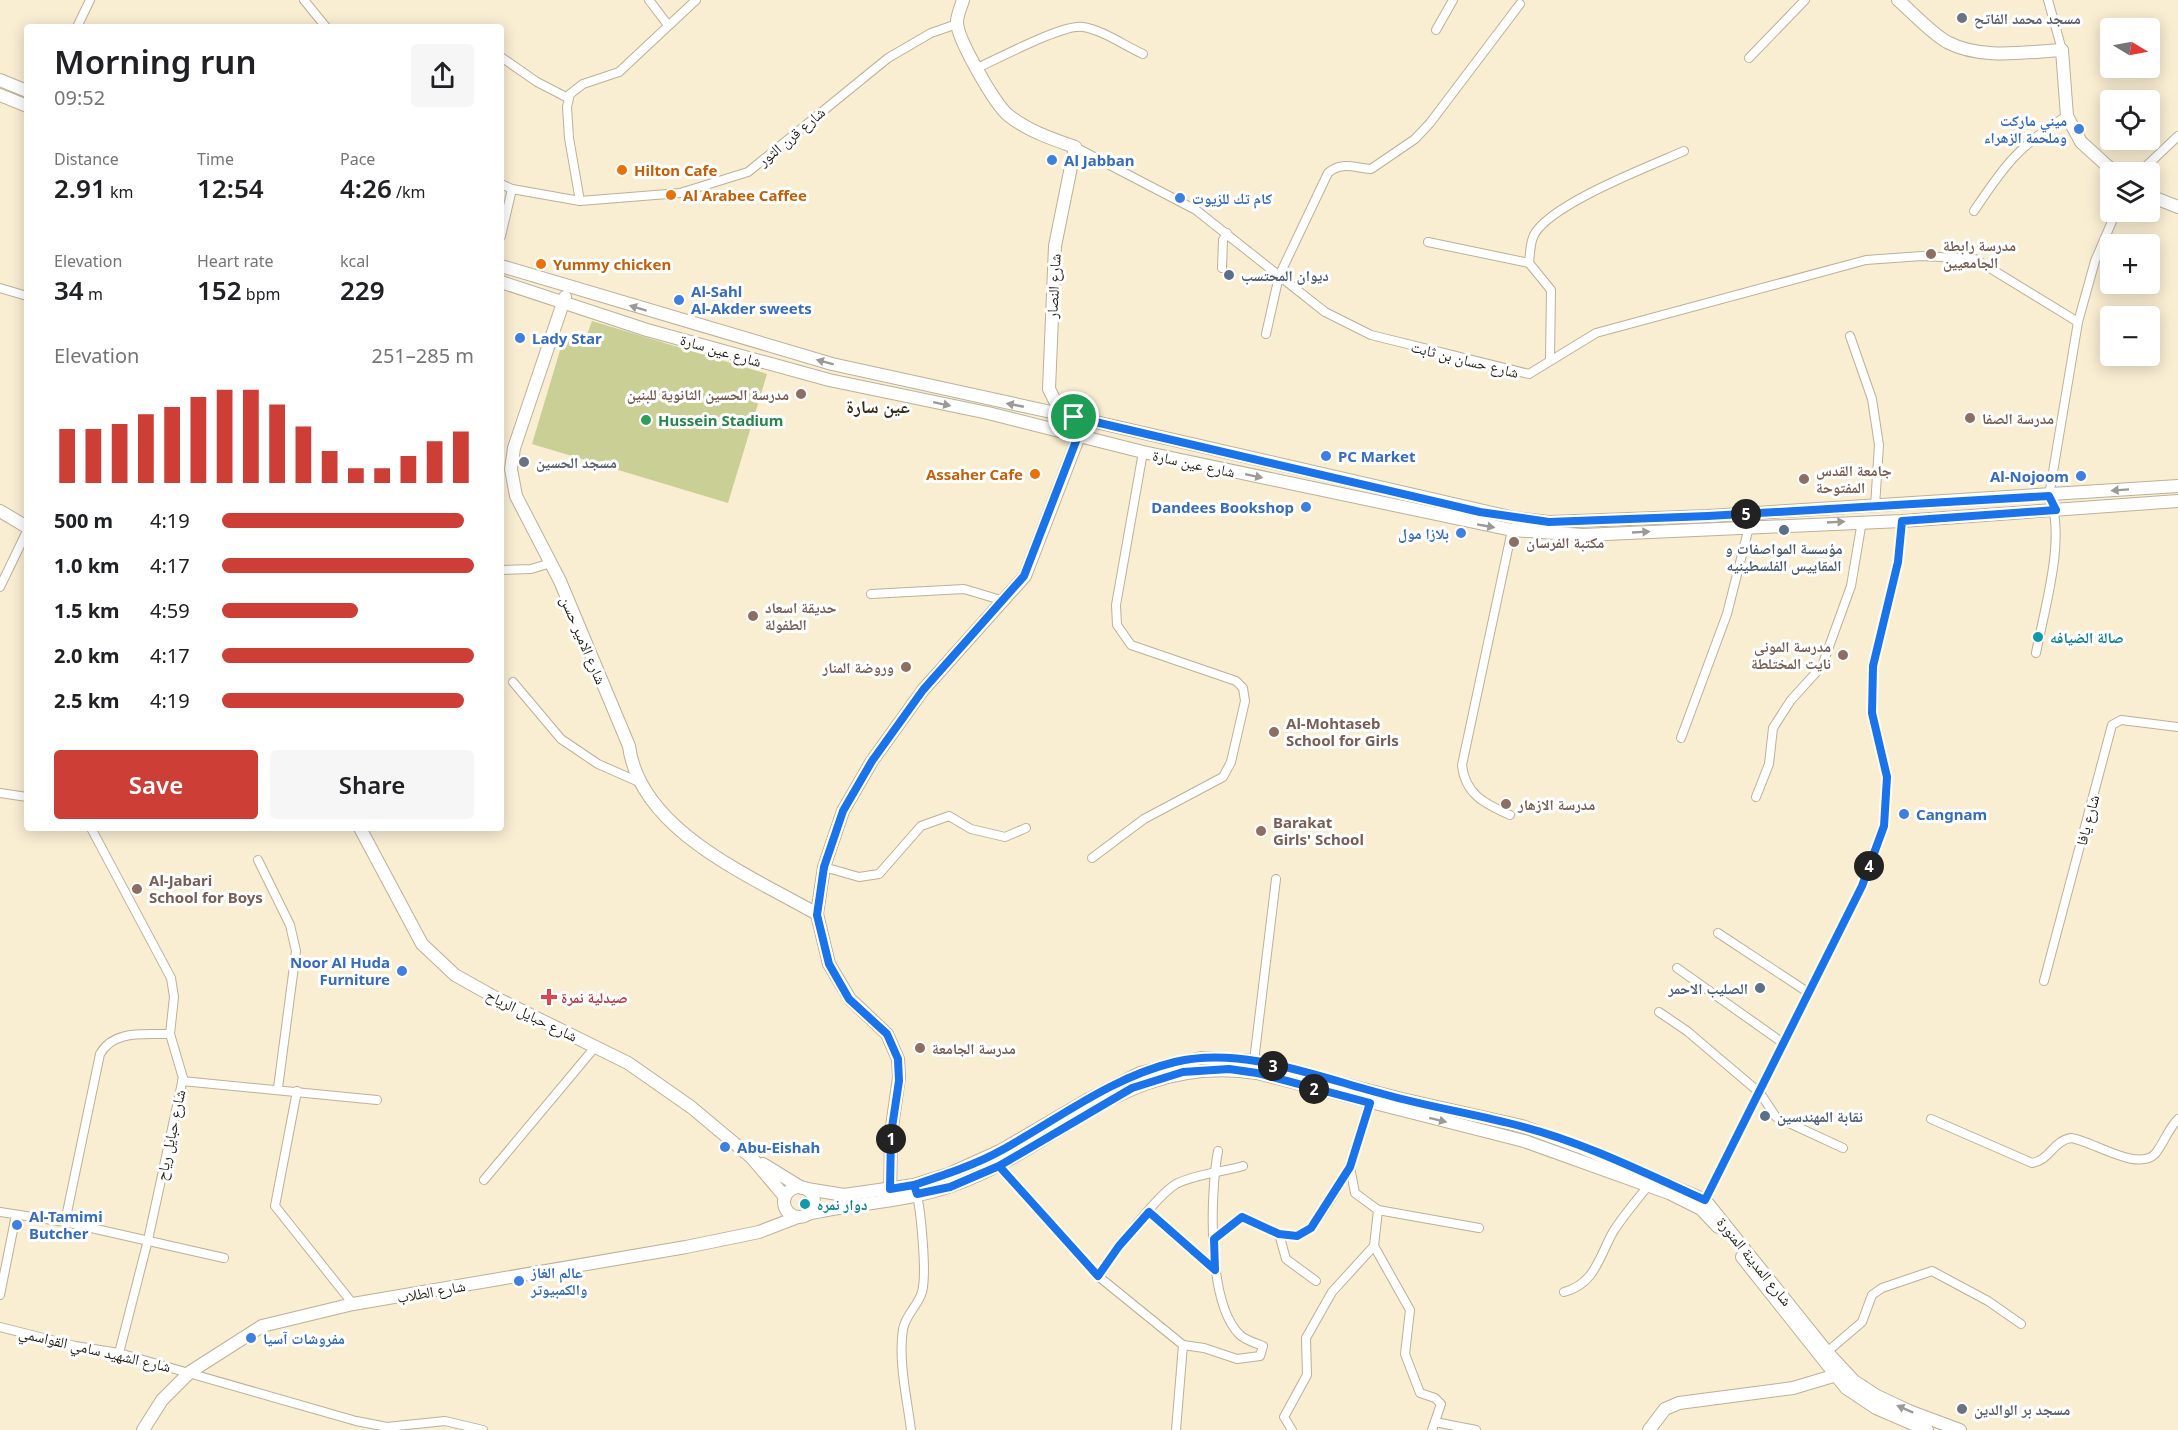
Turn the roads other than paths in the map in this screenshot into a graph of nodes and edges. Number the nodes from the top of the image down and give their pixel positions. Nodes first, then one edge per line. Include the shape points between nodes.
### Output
1 (90, 0) edge
2 (304, 0) edge
3 (649, 0) edge
4 (696, 0) edge
5 (963, 0) edge
6 (1453, 0) edge
7 (1805, 0) edge
8 (1898, 0) edge
9 (2048, 0) edge
10 (1520, 4) dead end
11 (78, 24) edge
12 (324, 24) edge
13 (957, 24) junction
14 (668, 25) junction
15 (1436, 30) dead end
16 (2062, 50) junction
17 (1143, 54) dead end
18 (1749, 58) dead end
19 (504, 59) edge
20 (975, 69) junction
21 (0, 80) edge
22 (24, 90) edge
23 (0, 95) edge
24 (568, 98) junction
25 (24, 105) edge
26 (2067, 116) junction
27 (2178, 136) edge
28 (1075, 147) junction
29 (1684, 151) dead end
30 (2103, 162) edge
31 (2151, 162) edge
32 (504, 185) edge
33 (512, 189) junction
34 (2160, 200) edge
35 (580, 201) junction
36 (2178, 207) edge
37 (1974, 211) dead end
38 (2112, 222) edge
39 (504, 223) edge
40 (1227, 233) junction
41 (1428, 242) dead end
42 (1529, 263) junction
43 (504, 267) edge
44 (1222, 268) dead end
45 (1279, 276) junction
46 (504, 283) edge
47 (568, 287) junction
48 (0, 288) edge
49 (24, 295) edge
50 (563, 304) junction
51 (2078, 322) junction
52 (1266, 334) dead end
53 (1850, 336) dead end
54 (1550, 359) junction
55 (1074, 417) junction
56 (1078, 436) junction
57 (1143, 452) junction
58 (2178, 486) edge
59 (2049, 496) junction
60 (2178, 501) edge
61 (1875, 506) junction
62 (2056, 510) junction
63 (0, 511) edge
64 (1862, 521) junction
65 (1902, 521) junction
66 (24, 527) edge
67 (1749, 527) junction
68 (1512, 531) junction
69 (24, 535) edge
70 (551, 564) junction
71 (504, 571) edge
72 (0, 587) edge
73 (871, 594) dead end
74 (1001, 600) junction
75 (2036, 653) dead end
76 (513, 682) dead end
77 (2178, 727) edge
78 (1681, 738) dead end
79 (639, 782) junction
80 (0, 793) edge
81 (24, 797) edge
82 (1756, 797) dead end
83 (1510, 815) dead end
84 (1026, 828) dead end
85 (93, 831) edge
86 (362, 831) edge
87 (1092, 858) dead end
88 (258, 860) dead end
89 (824, 867) junction
90 (1276, 879) dead end
91 (817, 915) junction
92 (1718, 933) dead end
93 (1677, 968) dead end
94 (2044, 981) dead end
95 (1809, 993) junction
96 (1659, 1012) dead end
97 (170, 1034) junction
98 (1783, 1043) junction
99 (596, 1046) junction
100 (1254, 1061) junction
101 (182, 1081) junction
102 (278, 1088) junction
103 (297, 1090) junction
104 (1760, 1093) junction
105 (377, 1100) dead end
106 (1370, 1103) junction
107 (1932, 1119) dead end
108 (2178, 1119) edge
109 (1843, 1148) dead end
110 (1218, 1151) dead end
111 (752, 1158) junction
112 (999, 1166) junction
113 (1244, 1166) dead end
114 (1350, 1167) junction
115 (1214, 1174) junction
116 (484, 1180) dead end
117 (1648, 1186) junction
118 (804, 1189) junction
119 (916, 1190) junction
120 (890, 1195) junction
121 (1705, 1200) junction
122 (785, 1201) junction
123 (1378, 1210) junction
124 (0, 1212) edge
125 (1149, 1212) junction
126 (16, 1215) junction
127 (803, 1215) junction
128 (65, 1222) junction
129 (1479, 1228) dead end
130 (759, 1232) junction
131 (1279, 1234) junction
132 (1214, 1239) junction
133 (148, 1240) junction
134 (1374, 1246) junction
135 (224, 1258) dead end
136 (1215, 1270) junction
137 (1098, 1276) junction
138 (1316, 1281) dead end
139 (1564, 1292) dead end
140 (0, 1294) edge
141 (353, 1304) junction
142 (2021, 1324) dead end
143 (0, 1326) edge
144 (1184, 1345) junction
145 (1827, 1352) junction
146 (119, 1353) junction
147 (190, 1372) junction
148 (1841, 1374) junction
149 (1434, 1426) edge
150 (143, 1430) edge
151 (483, 1430) edge
152 (911, 1430) edge
153 (1176, 1430) edge
154 (1292, 1430) edge
155 (1476, 1430) edge
156 (1649, 1430) edge
157 (1927, 1430) edge
158 (1960, 1430) edge

1 - 11 street
2 - 12 street
3 - 14 street
4 - 14 street
5 - 13 street
6 - 15 street
7 - 18 street
8 - 16 street via 1947,42 1974,51 2003,54
9 - 16 street
10 - 45 street via 1415,139 1371,169 1344,165 1328,172
13 - 20 street, شارع حسان بن ثابت
13 - 35 street, شارع قرن الثور via 931,33 888,58 748,172 680,193
14 - 24 street via 619,72 579,85
16 - 26 street
17 - 20 street via 1078,26
19 - 24 street
20 - 28 street, شارع حسان بن ثابت via 1008,114 1043,136
21 - 22 street
23 - 25 street
24 - 35 street via 569,138
26 - 30 street via 2081,142
26 - 37 street via 2034,136 2013,157
27 - 31 street
28 - 40 street, شارع حسان بن ثابت via 1196,210
28 - 55 street, شارع النصار via 1056,238 1049,389 1057,405
29 - 42 street via 1600,189 1547,219 1533,236
32 - 33 street, شارع قرن الثور
33 - 35 street, شارع قرن الثور
33 - 39 street
34 - 36 street
38 - 51 street via 2095,261
40 - 44 street
40 - 45 street, شارع حسان بن ثابت
41 - 42 street
42 - 54 street via 1551,290
43 - 47 street, شارع عين سارة
45 - 52 street
45 - 54 street, شارع حسان بن ثابت via 1324,312 1371,335 1529,374
46 - 50 street, شارع عين سارة
47 - 50 street, شارع الامير حسن
55 -> 47 street, شارع عين سارة via 832,364
48 - 49 street
50 -> 56 street, شارع عين سارة via 829,380
50 - 70 street, شارع الامير حسن via 514,448 511,468 516,496
51 - 54 street, شارع حسان بن ثابت via 1975,260 1866,260 1596,333
51 - 59 street
53 - 61 street via 1872,399 1879,445
55 - 56 street
55 - 61 street, شارع عين سارة via 1514,518 1549,522
56 - 57 street, شارع عين سارة
56 - 74 street via 1024,576
57 -> 68 street, شارع عين سارة
57 - 87 street via 1116,605 1117,625 1131,645 1236,681 1243,688 1245,701 1230,766 1223,777 1144,819
58 -> 59 street, شارع عين سارة
59 - 61 street, شارع عين سارة
59 - 62 street
60 - 62 street, شارع عين سارة
62 - 65 street, شارع عين سارة
62 - 75 street via 2058,535
63 - 66 street
64 - 65 street, شارع عين سارة
67 -> 64 street, شارع عين سارة
64 - 82 street via 1851,586 1831,643 1822,666 1791,700 1773,728 1769,764
65 - 95 street via 1898,562 1873,666 1872,713 1887,777 1884,826 1862,886
68 -> 67 street, شارع عين سارة via 1583,535
67 - 78 street via 1726,614
68 - 83 street via 1462,765 1473,793
69 - 72 street
70 - 71 street
70 - 79 street, شارع الامير حسن via 629,746
73 - 74 street via 963,589
74 - 89 street via 923,690 872,761 843,811
76 - 79 street via 561,739 598,764
77 - 94 street, شارع يافا via 2121,720 2112,725
79 - 91 street, شارع الامير حسن via 668,820 696,844
80 - 81 street
84 - 89 street via 1005,837 971,829 949,816 921,826 879,874 859,877
85 - 97 street, شارع حبايل رياح via 171,978 174,997
86 - 99 street, شارع حبايل الرياح via 422,944 455,975
88 - 102 street via 293,933 296,951
89 - 91 street
90 - 100 street
91 - 120 street via 824,952 834,976 849,999 887,1034 898,1059
92 - 95 street
93 - 98 street
95 - 98 street
96 - 104 street
97 - 101 street, شارع حبايل رياح
97 - 128 street via 119,1037 100,1054
98 - 104 street
99 - 111 street, شارع حبايل الرياح via 628,1062 691,1107
99 - 116 street
100 - 119 street, شارع المدينة المنورة via 1201,1058 1140,1073 1000,1151
100 - 121 street, شارع المدينة المنورة via 1402,1100 1522,1126
101 - 102 street
101 - 133 street, شارع حبايل رياح
102 - 103 street
103 - 105 street
103 - 141 street via 275,1206
104 - 109 street via 1776,1117
104 - 121 street
106 - 112 street, شارع المدينة المنورة via 1257,1073 1229,1069 1183,1072 1132,1088
106 - 114 street
106 -> 117 street, شارع المدينة المنورة via 1524,1142
107 - 108 street via 2032,1163 2046,1158 2060,1141 2071,1138 2135,1160 2146,1159 2155,1153
110 - 115 street
111 - 118 street
111 - 122 street
112 - 119 street, شارع المدينة المنورة via 950,1187
112 - 137 street
113 - 115 street
114 - 123 street via 1355,1192
114 - 131 street via 1311,1228 1297,1236
115 - 125 street via 1178,1184
115 - 132 street
117 - 139 street via 1614,1231 1592,1276 1576,1289
117 - 148 street, شارع المدينة المنورة via 1701,1209
118 - 120 street, شارع المدينة المنورة via 844,1195
118 - 122 street via 793,1189
118 - 127 street via 814,1202
119 - 120 street, شارع المدينة المنورة
119 - 152 street via 924,1273 922,1292 905,1319 902,1361
120 - 127 street, شارع المدينة المنورة
121 - 145 street, شارع المدينة المنورة
122 - 127 street via 790,1213
122 - 130 street
123 - 129 street
123 - 134 street
124 - 126 street
125 - 136 street
125 - 137 street
126 - 128 street
126 - 140 street
127 - 130 street, شارع الطلاب
128 - 133 street
130 - 141 street, شارع الطلاب
131 - 132 street via 1242,1217
131 - 138 street via 1286,1258
132 - 136 street
133 - 135 street
133 - 146 street, شارع حبايل رياح
134 - 149 street via 1410,1310 1405,1354 1420,1393 1441,1404
134 - 154 street via 1332,1292 1306,1338 1306,1374 1284,1417
136 - 144 street via 1225,1314 1240,1335 1263,1346 1260,1356 1237,1359
137 - 144 street
141 - 147 street, شارع الطلاب via 262,1326
142 - 145 street via 1932,1271 1872,1295 1862,1322
143 - 146 street, شارع الشهيد سامي القواسمي
144 - 153 street
145 - 148 street, شارع المدينة المنورة
146 - 147 street, شارع الشهيد سامي القواسمي
147 - 150 street, شارع الطلاب via 162,1400
147 - 151 street, شارع الشهيد سامي القواسمي via 356,1421 387,1427 445,1421
148 - 156 street via 1793,1388 1679,1403 1665,1409
148 - 157 street, شارع المدينة المنورة via 1846,1388 1876,1408
158 -> 148 street, شارع المدينة المنورة via 1877,1396
149 - 155 street

